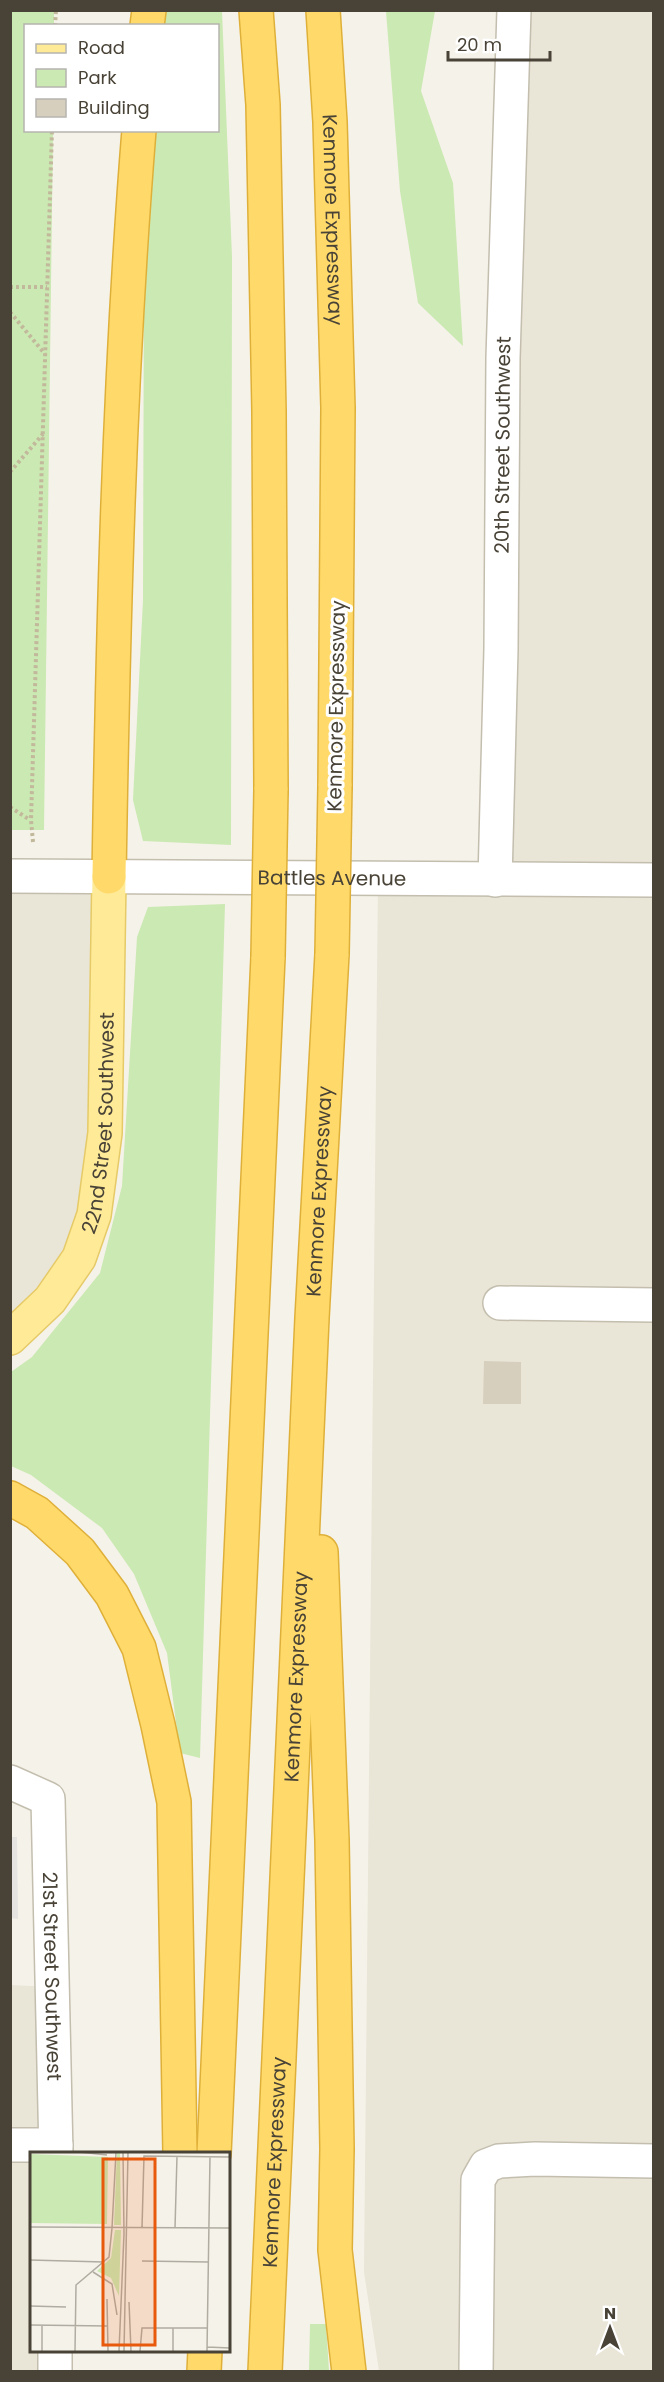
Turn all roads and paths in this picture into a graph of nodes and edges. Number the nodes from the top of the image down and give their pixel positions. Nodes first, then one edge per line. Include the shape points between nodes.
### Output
1 (256, 10) edge
2 (323, 10) edge
3 (514, 10) edge
4 (52, 132) edge
5 (139, 132) edge
6 (10, 287) edge
7 (47, 287) junction
8 (10, 312) edge
9 (45, 355) junction
10 (43, 434) junction
11 (10, 472) edge
12 (10, 807) edge
13 (31, 820) junction
14 (23, 876) edge
15 (109, 877) junction
16 (495, 880) junction
17 (654, 880) edge
18 (500, 1303) dead end
19 (654, 1305) edge
20 (312, 1318) junction
21 (18, 1325) edge
22 (10, 1498) edge
23 (10, 1782) edge
24 (10, 2145) edge
25 (56, 2150) edge
26 (180, 2152) edge
27 (214, 2152) edge
28 (654, 2161) edge
29 (55, 2352) edge
30 (182, 2352) edge
31 (205, 2352) edge
32 (55, 2372) edge
33 (182, 2372) edge
34 (204, 2372) edge
35 (264, 2372) edge
36 (349, 2372) edge
37 (476, 2372) edge

1 - 27 highway, bridge via 263,105 269,411 268,957
2 - 20 highway, Kenmore Expressway, bridge via 338,408 335,786 332,954
3 - 16 street, 20th Street Southwest via 503,358
4 - 7 path
5 - 15 highway via 113,646
6 - 7 path
7 - 9 path
8 - 9 path
9 - 10 path
10 - 11 path
10 - 13 path
12 - 13 path
13 - 14 path
14 - 15 street, Battles Avenue
15 - 16 street, Battles Avenue
15 - 21 main road, 22nd Street Southwest via 105,1133 94,1215 79,1258 50,1300
16 - 17 street, Battles Avenue
18 - 19 street
20 - 35 highway, Kenmore Expressway
20 - 36 highway via 332,1839 335,2250
22 - 26 highway via 37,1513 80,1552 112,1595 139,1648 174,1802
23 - 25 street, 21st Street Southwest via 48,1799
24 - 25 street
28 - 37 street via 535,2159 499,2161 486,2166 478,2180
29 - 32 street
30 - 33 highway
31 - 34 highway

